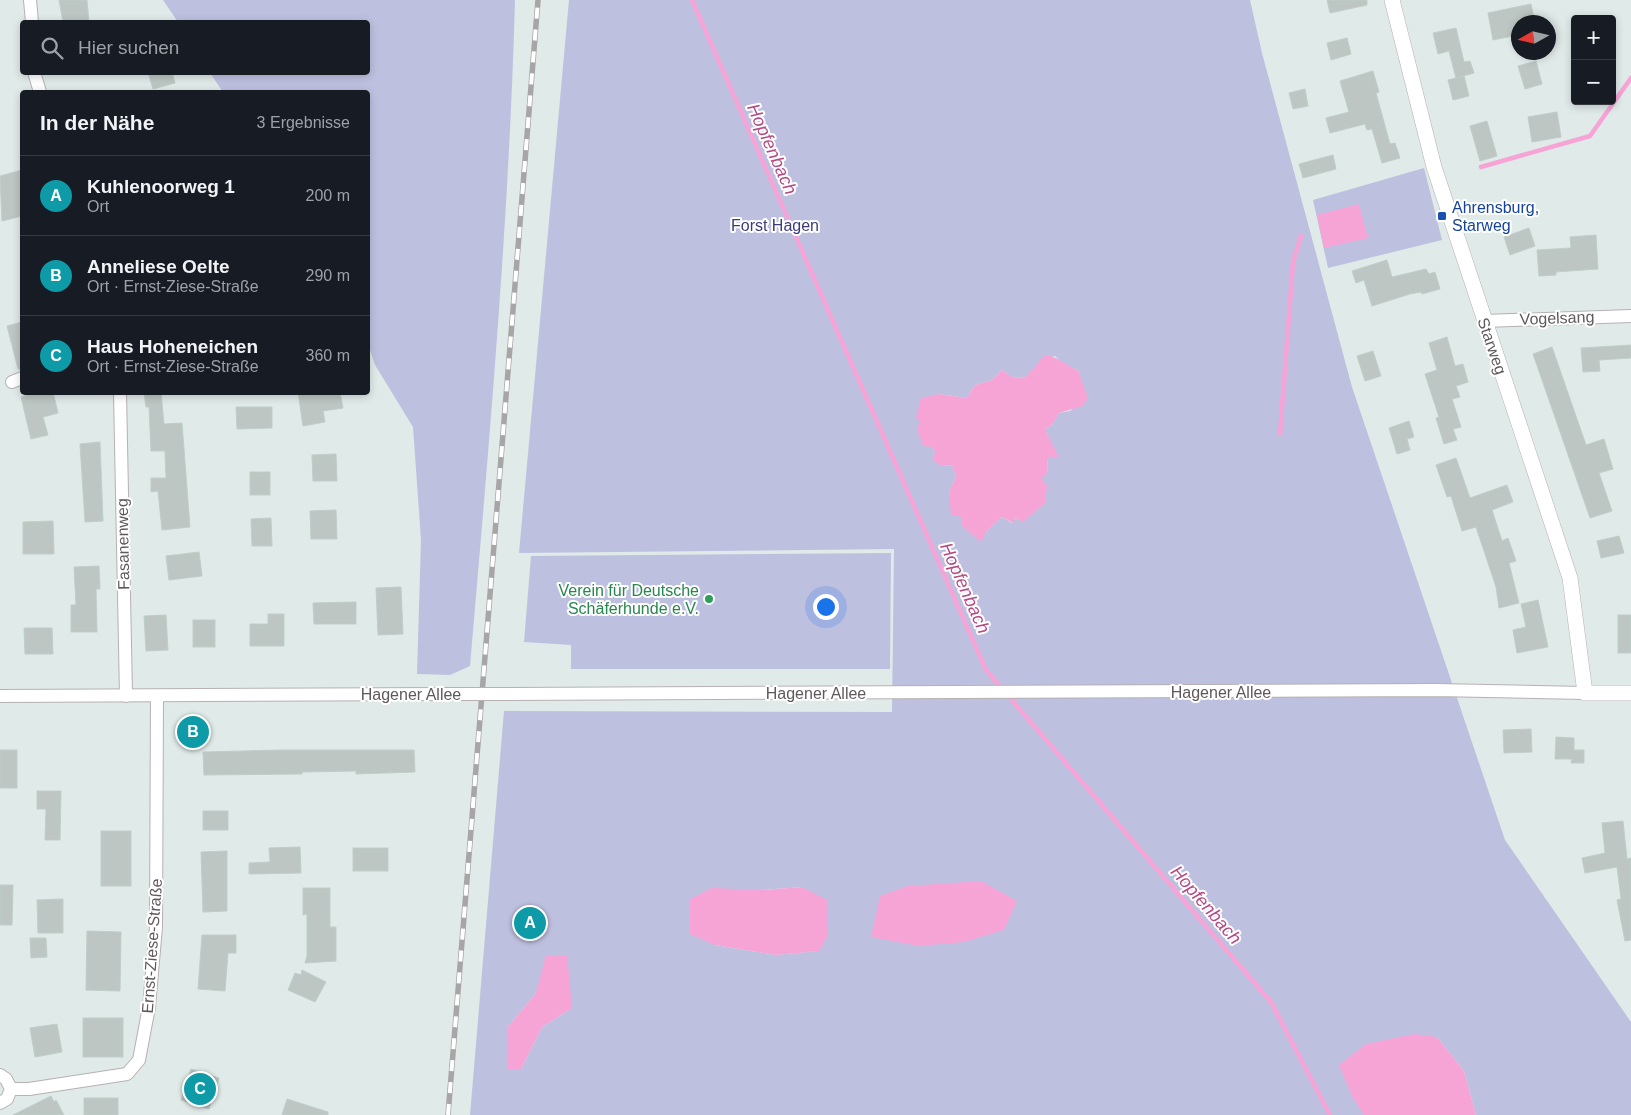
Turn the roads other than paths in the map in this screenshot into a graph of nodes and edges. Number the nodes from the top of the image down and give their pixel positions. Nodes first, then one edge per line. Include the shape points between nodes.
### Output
1 (30, 0) edge
2 (1392, 0) edge
3 (32, 20) edge
4 (35, 75) edge
5 (39, 90) edge
6 (1631, 316) edge
7 (1484, 321) junction
8 (120, 395) edge
9 (1585, 693) junction
10 (1631, 693) edge
11 (0, 696) edge
12 (126, 696) junction
13 (157, 696) junction
14 (0, 1075) edge
15 (11, 1089) junction
16 (0, 1103) edge

1 - 3 street
2 - 7 street, Starweg via 1434,167
4 - 5 street
6 - 7 street, Vogelsang
7 - 9 street, Starweg via 1570,578
8 - 12 street, Fasanenweg
9 - 10 street, Hagener Allee
9 - 13 street, Hagener Allee, bridge via 1436,690
11 - 12 street, Hagener Allee
12 - 13 street, Hagener Allee
13 - 15 street, Ernst-Ziese-Straße via 156,928 149,1007 139,1060 127,1074
14 - 15 street
15 - 16 street via 8,1099

